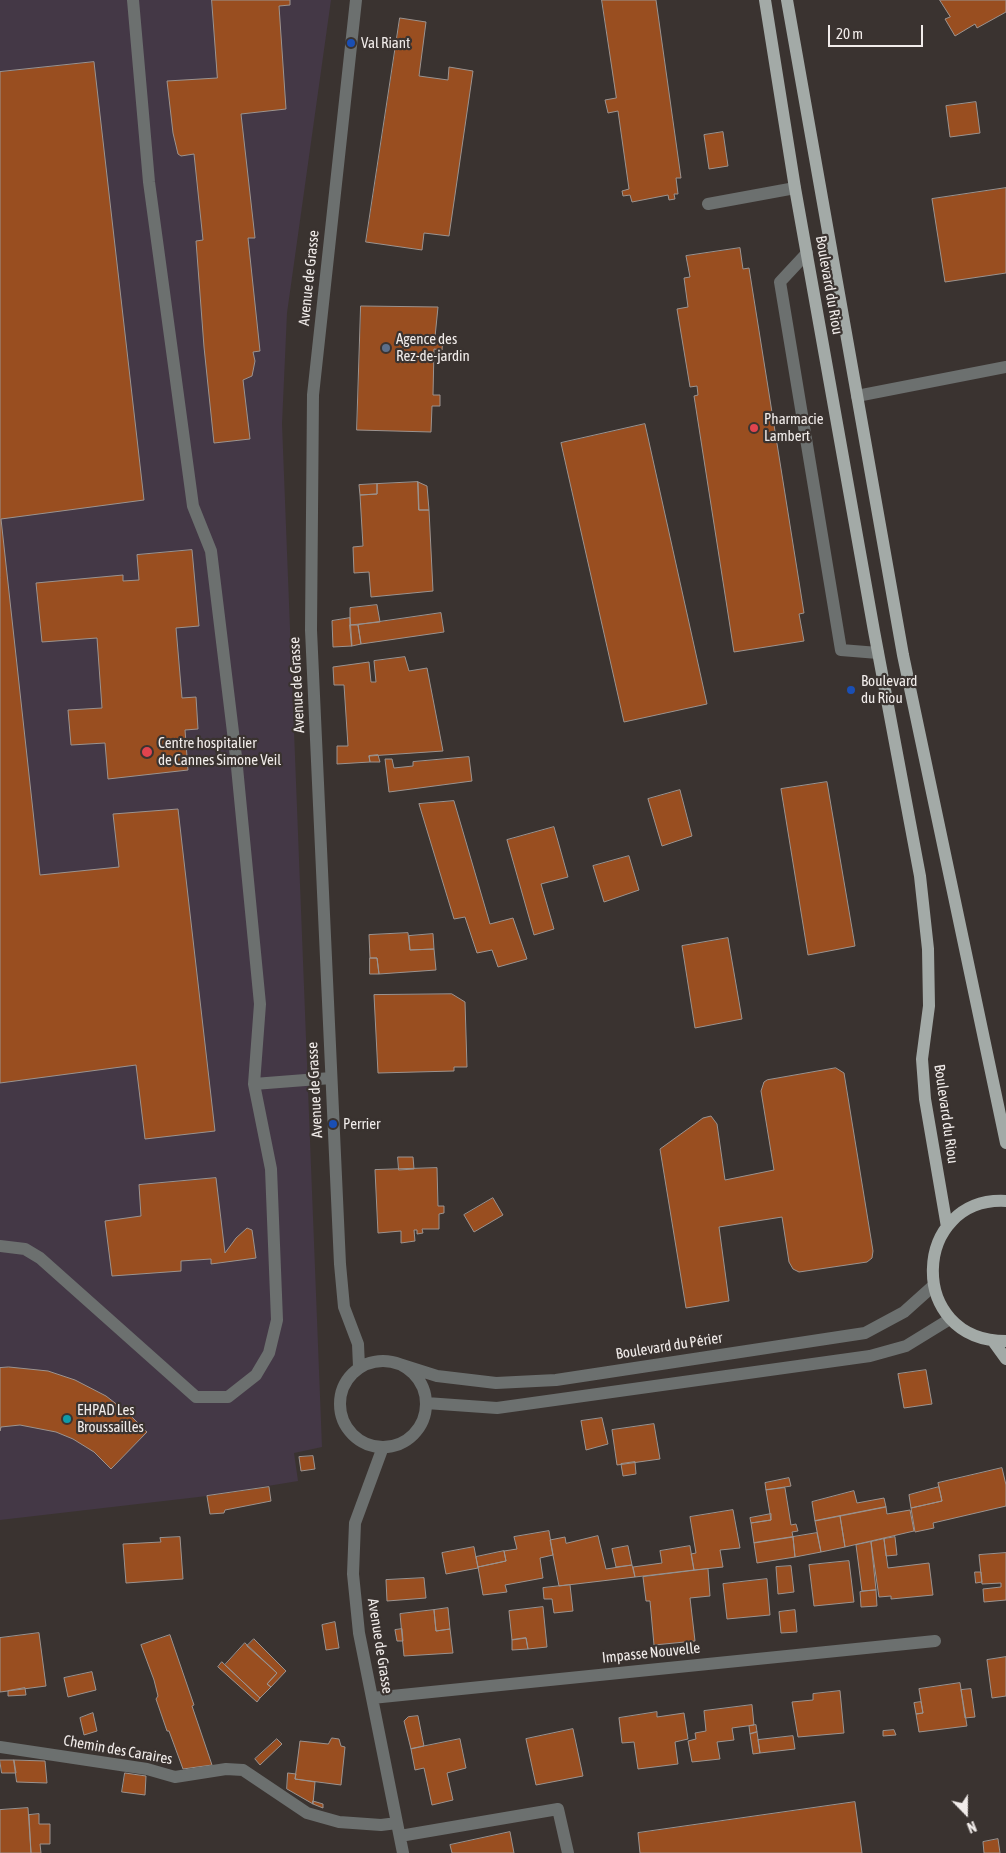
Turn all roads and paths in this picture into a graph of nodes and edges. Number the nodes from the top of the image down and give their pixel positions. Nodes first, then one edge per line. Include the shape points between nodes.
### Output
1 (133, 0) edge
2 (356, 0) edge
3 (765, 0) edge
4 (787, 0) edge
5 (795, 188) junction
6 (708, 204) dead end
7 (807, 253) junction
8 (1006, 367) edge
9 (857, 396) junction
10 (878, 654) junction
11 (331, 1078) junction
12 (254, 1084) junction
13 (1006, 1143) edge
14 (1006, 1201) edge
15 (947, 1227) junction
16 (0, 1246) edge
17 (933, 1286) junction
18 (950, 1319) junction
19 (1000, 1341) edge
20 (1006, 1359) edge
21 (396, 1363) junction
22 (359, 1368) junction
23 (426, 1403) junction
24 (382, 1447) junction
25 (934, 1641) dead end
26 (372, 1698) junction
27 (0, 1748) edge
28 (397, 1823) junction
29 (400, 1836) junction
30 (403, 1853) edge
31 (568, 1853) edge

1 - 12 street via 149,182 171,344 194,506 211,551 236,757 260,1004
2 - 11 street, Avenue de Grasse via 313,396 310,630
3 - 5 main road, Boulevard du Riou
4 - 9 main road, Boulevard du Riou
5 - 6 street
5 - 7 main road, Boulevard du Riou
7 - 10 main road, Boulevard du Riou
7 - 10 street via 780,282 841,650
8 - 9 street
9 - 13 main road, Boulevard du Riou via 903,654
10 - 15 main road, Boulevard du Riou via 920,876 928,949 929,1006 922,1059 925,1100
11 - 12 street
11 - 22 street, Avenue de Grasse via 344,1307 358,1344
12 - 16 street via 271,1169 277,1320 269,1353 256,1375 228,1397 196,1397 40,1258 24,1249
14 - 15 main road via 979,1205 961,1214
15 - 17 main road via 936,1246
17 - 18 main road via 939,1304
17 - 21 street, Boulevard du Périer via 904,1312 865,1333 556,1380 496,1383 437,1376
18 - 19 main road via 977,1338
18 - 23 street via 906,1346 870,1356 497,1408
19 - 20 main road
21 - 22 street via 377,1361
21 - 23 street via 417,1378
22 - 24 street via 342,1389 339,1402 341,1416 356,1438 368,1445
23 - 24 street via 418,1428 409,1438 396,1445
24 - 26 street, Avenue de Grasse via 355,1523 353,1543 359,1633
25 - 26 street, Impasse Nouvelle
26 - 28 street, Avenue de Grasse
27 - 28 street, Chemin des Caraires via 175,1776 243,1770 307,1813 339,1822
28 - 29 street, Avenue de Grasse
29 - 30 street, Avenue de Grasse
29 - 31 street via 558,1809

